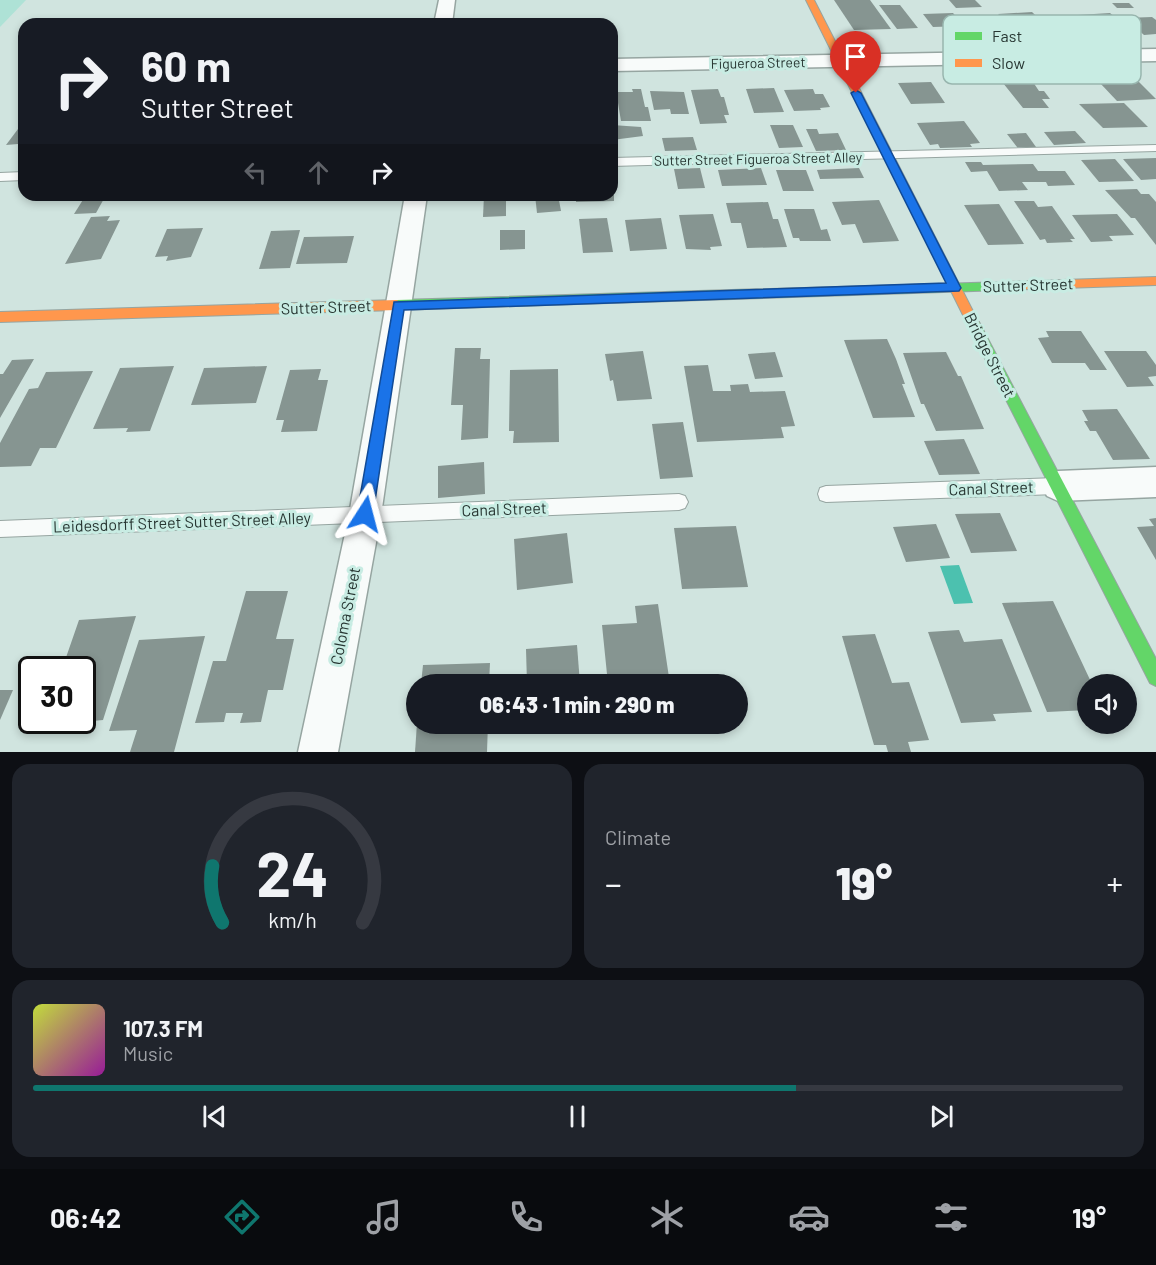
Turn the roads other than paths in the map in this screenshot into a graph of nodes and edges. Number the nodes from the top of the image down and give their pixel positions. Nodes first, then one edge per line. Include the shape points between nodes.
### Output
1 (447, 0) edge
2 (810, 0) edge
3 (445, 18) edge
4 (1141, 55) edge
5 (1156, 55) edge
6 (943, 59) edge
7 (840, 61) junction
8 (618, 65) edge
9 (1156, 148) edge
10 (887, 156) junction
11 (618, 162) edge
12 (18, 176) edge
13 (0, 177) edge
14 (415, 201) edge
15 (1156, 281) edge
16 (955, 288) junction
17 (399, 305) junction
18 (0, 317) edge
19 (1156, 482) edge
20 (1058, 486) junction
21 (826, 494) dead end
22 (679, 502) dead end
23 (365, 514) junction
24 (0, 529) edge
25 (1156, 677) edge
26 (318, 752) edge

1 - 3 street
2 - 7 street, Bridge Street
4 - 5 street, Figueroa Street
6 - 7 street, Figueroa Street
7 - 8 street, Figueroa Street
7 - 10 street, Bridge Street
9 - 10 lane, Sutter Street Figueroa Street Alley
10 - 11 lane, Sutter Street Figueroa Street Alley
10 - 16 street, Bridge Street
12 - 13 lane
14 - 17 street, Coloma Street
15 - 16 street, Sutter Street
16 - 17 street, Sutter Street
16 - 20 street, Bridge Street
17 - 18 street, Sutter Street
17 - 23 street, Coloma Street
19 - 20 street, Canal Street
20 - 21 lane, Canal Street
20 - 25 street, Bridge Street
22 - 23 lane, Canal Street
23 - 24 lane, Leidesdorff Street Sutter Street Alley
23 - 26 street, Coloma Street

